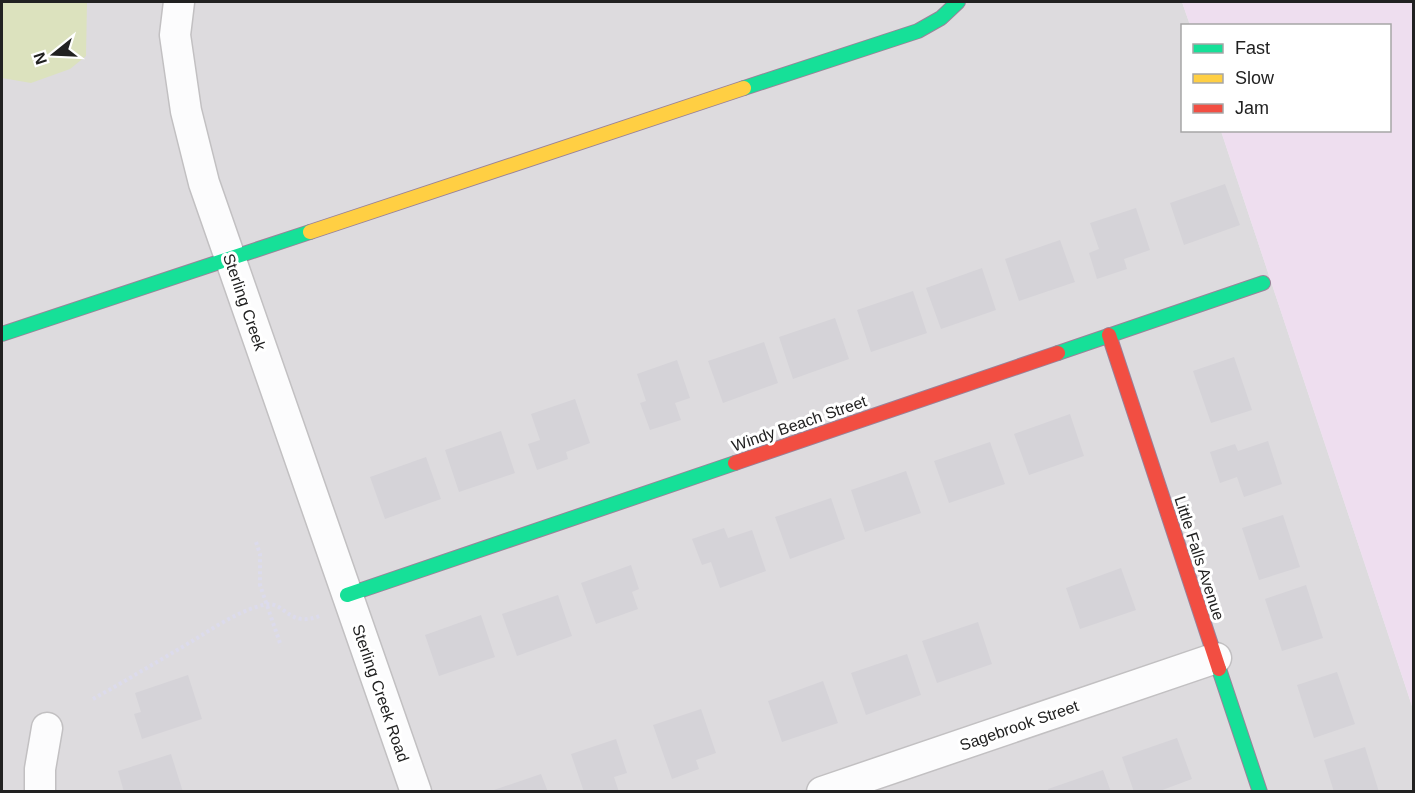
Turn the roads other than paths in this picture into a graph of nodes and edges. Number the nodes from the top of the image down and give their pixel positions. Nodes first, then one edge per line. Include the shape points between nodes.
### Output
1 (179, 2) edge
2 (957, 2) edge
3 (230, 259) junction
4 (1263, 283) dead end
5 (2, 334) edge
6 (1110, 334) junction
7 (347, 595) junction
8 (1216, 658) junction
9 (47, 728) dead end
10 (40, 792) edge
11 (416, 792) edge
12 (822, 792) edge
13 (1260, 792) edge

1 - 3 street, Sterling Creek via 175,35 186,111 204,183
2 - 3 street via 941,18 918,31
3 - 5 street
3 - 7 street, Sterling Creek
4 - 6 street, Windy Beach Street
6 - 7 street, Windy Beach Street
6 - 8 street, Little Falls Avenue
7 - 11 street, Sterling Creek Road
8 - 12 street, Sagebrook Street
8 - 13 street, Little Falls Avenue
9 - 10 street

